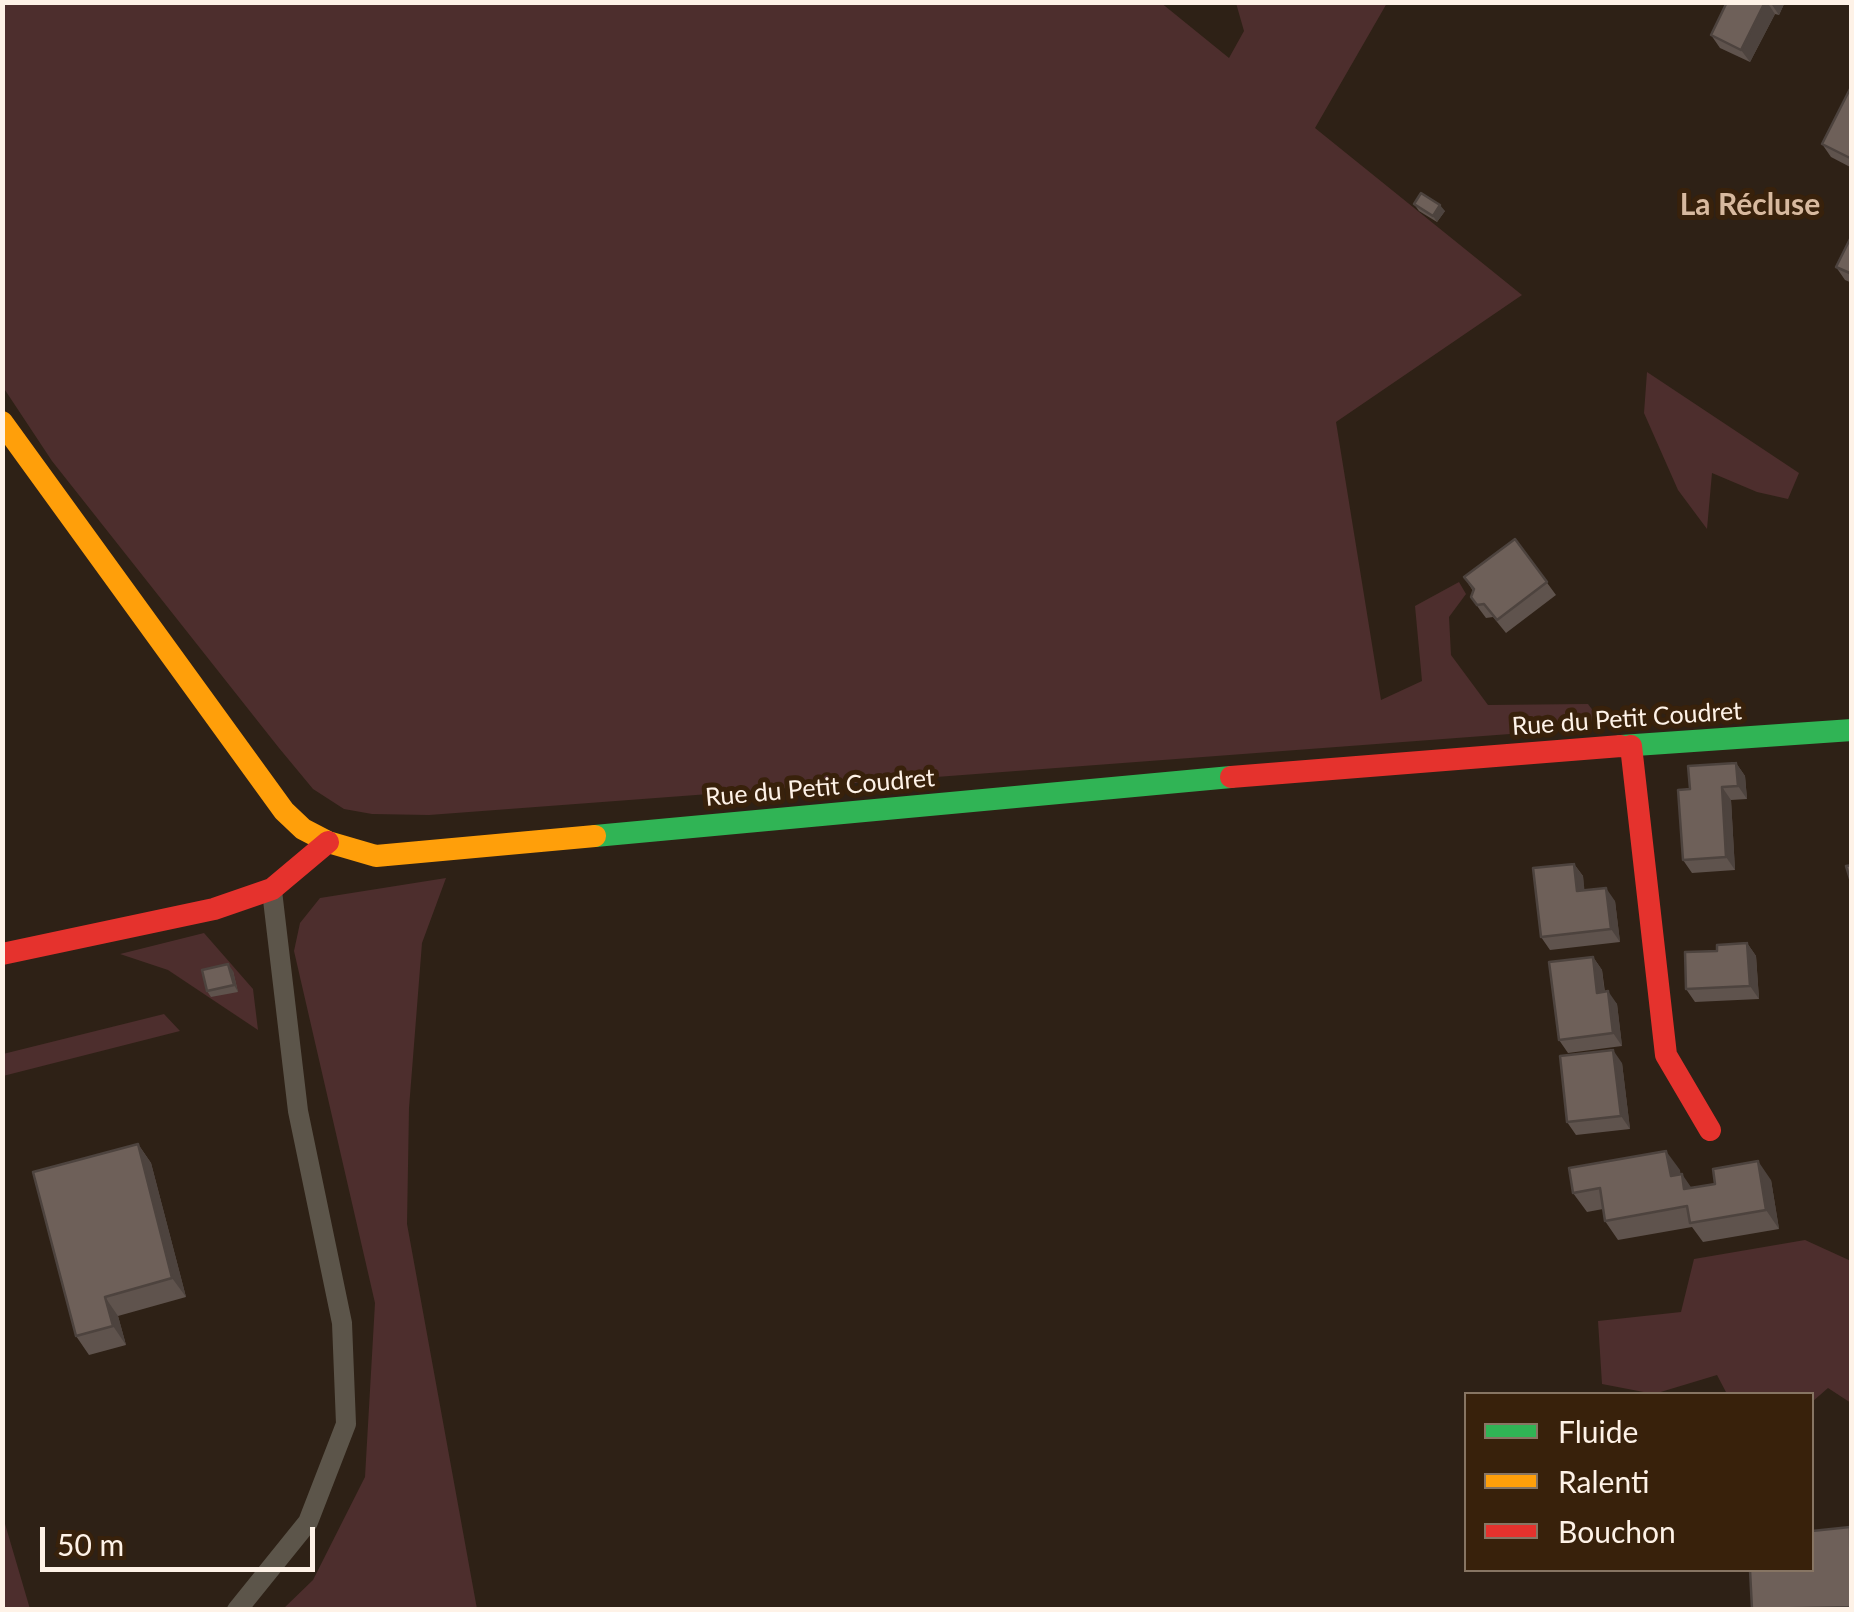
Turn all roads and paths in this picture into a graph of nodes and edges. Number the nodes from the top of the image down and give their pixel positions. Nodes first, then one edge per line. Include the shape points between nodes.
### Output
1 (2, 422) edge
2 (1852, 730) edge
3 (1630, 746) junction
4 (328, 842) junction
5 (272, 889) junction
6 (2, 954) edge
7 (1710, 1130) dead end
8 (237, 1610) edge

1 - 4 street, Rue du Petit Coudret via 252,771 303,829
2 - 3 street, Rue du Petit Coudret
3 - 4 street, Rue du Petit Coudret via 1391,762 452,851 376,856
3 - 7 street via 1666,1055
4 - 5 street
5 - 6 street
5 - 8 lane via 298,1111 342,1323 346,1424 308,1522

